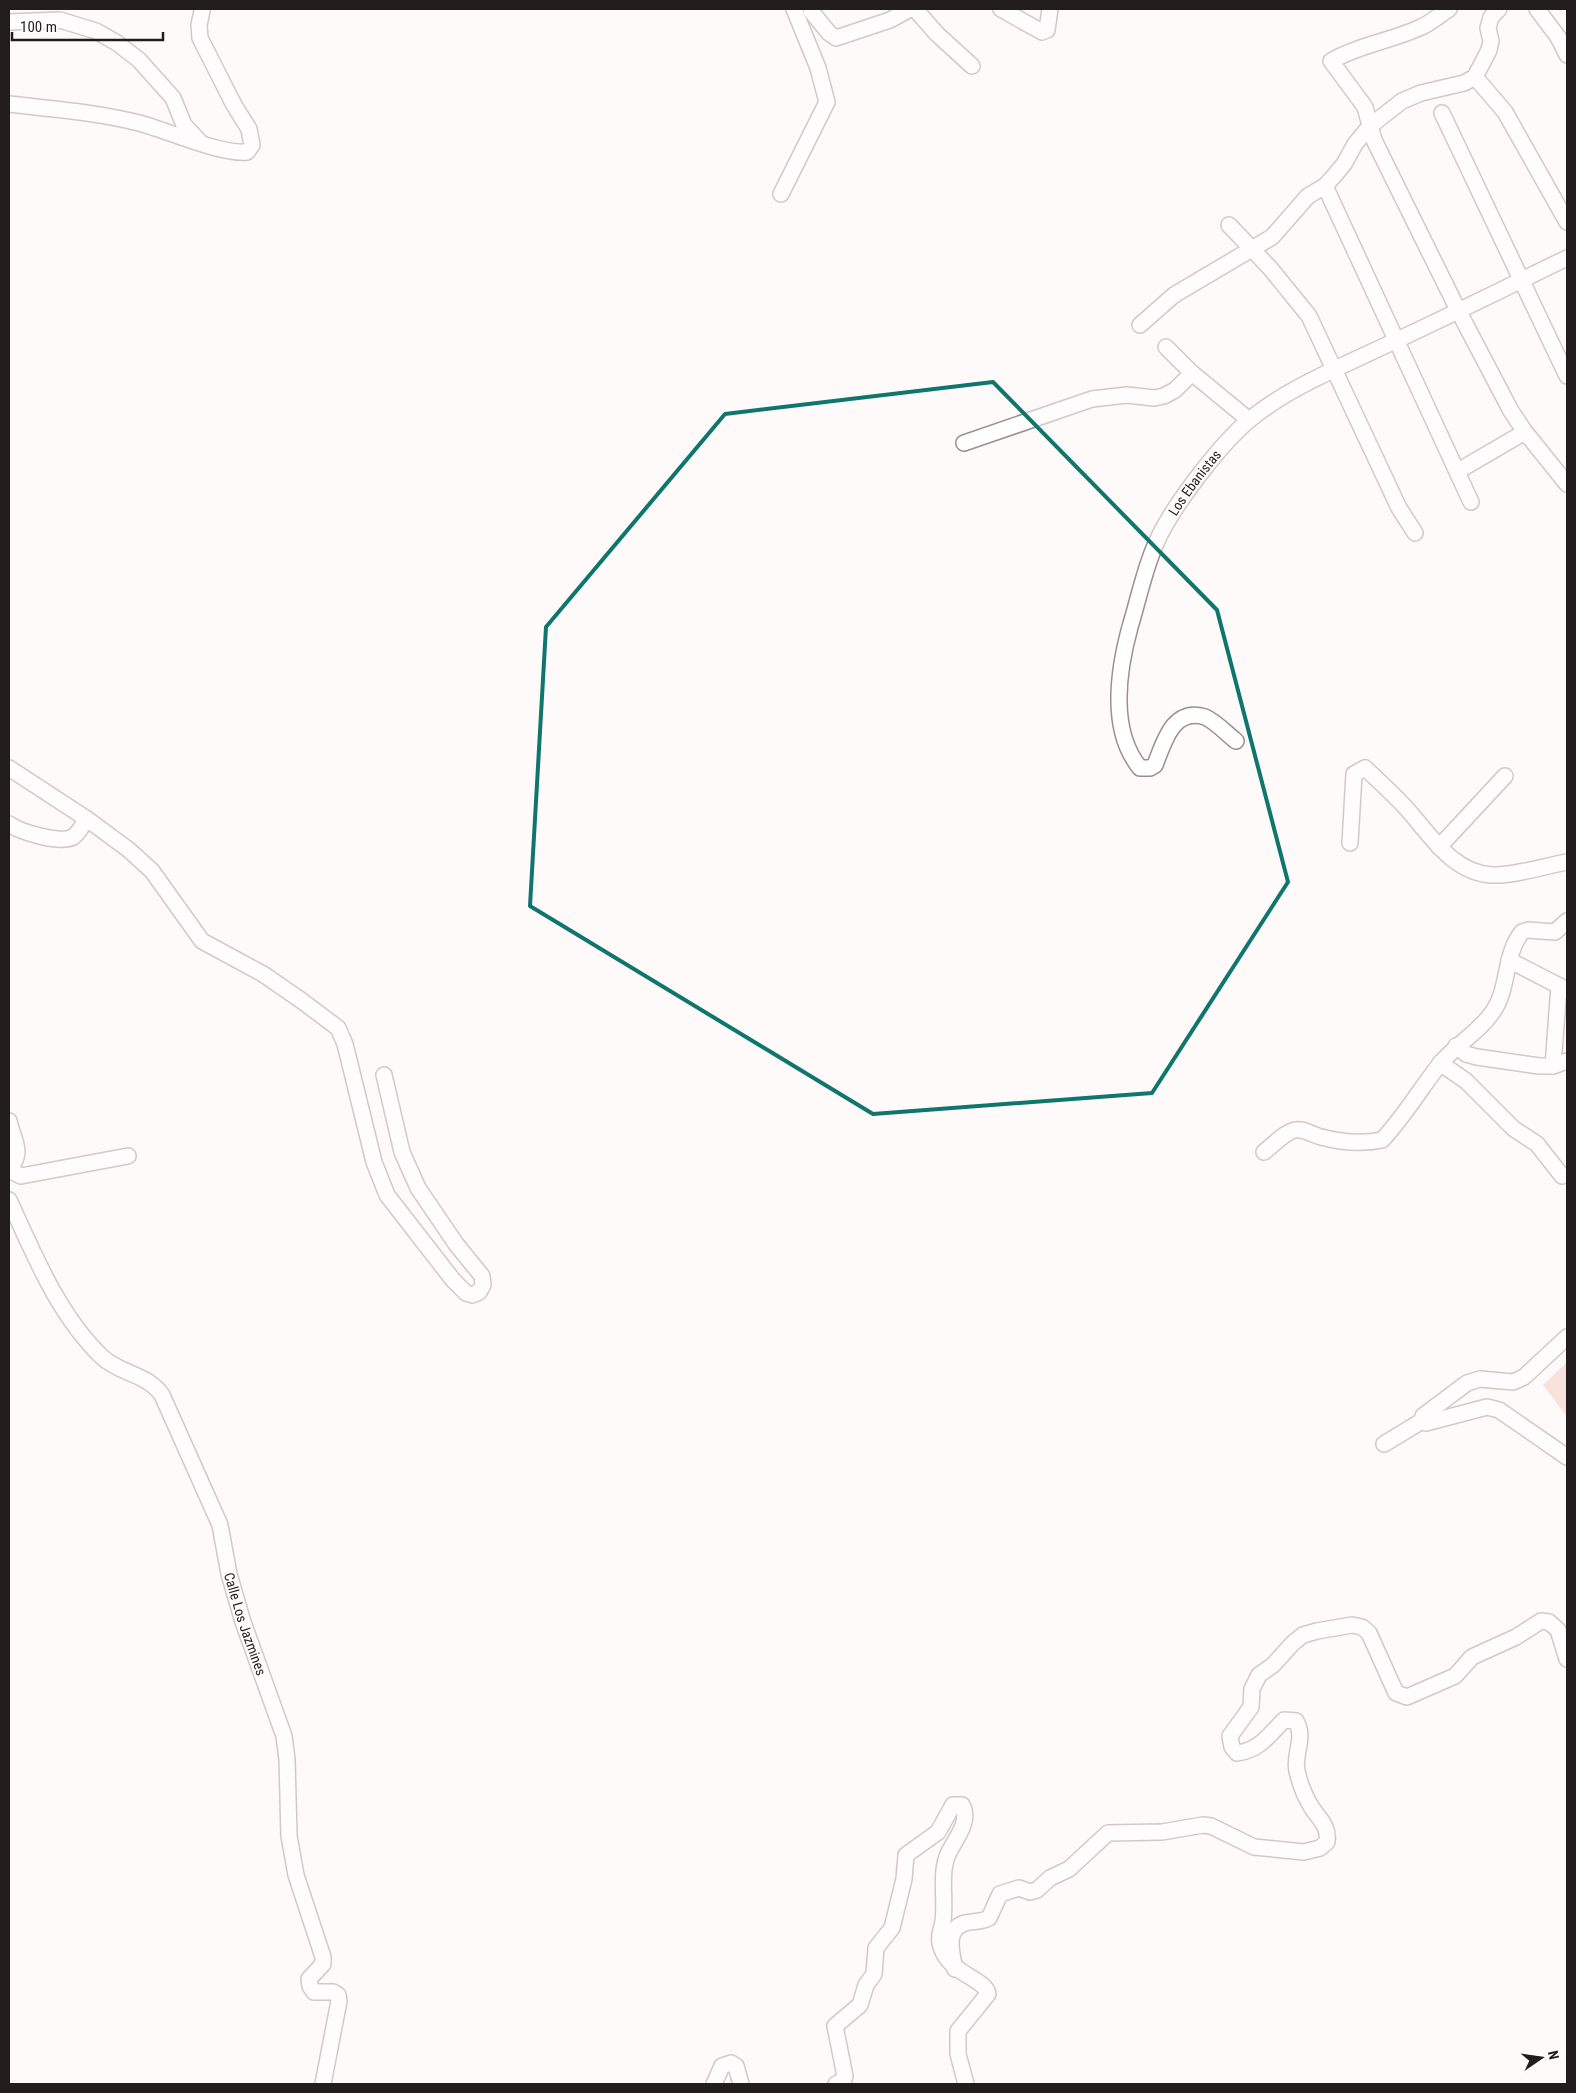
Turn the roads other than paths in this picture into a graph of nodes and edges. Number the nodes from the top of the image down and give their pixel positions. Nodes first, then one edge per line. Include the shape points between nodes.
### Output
1 (9, 9) edge
2 (910, 9) edge
3 (915, 9) edge
4 (1001, 9) edge
5 (1050, 9) edge
6 (1449, 9) edge
7 (1498, 9) edge
8 (1537, 9) edge
9 (813, 10) edge
10 (202, 11) dead end
11 (9, 12) edge
12 (795, 12) edge
13 (9, 22) edge
14 (1567, 55) edge
15 (972, 66) dead end
16 (1475, 77) junction
17 (9, 104) edge
18 (1442, 114) dead end
19 (1370, 126) junction
20 (200, 143) junction
21 (1325, 186) junction
22 (781, 194) dead end
23 (1567, 222) edge
24 (1229, 225) dead end
25 (1252, 249) junction
26 (1567, 258) edge
27 (1521, 281) junction
28 (1459, 312) junction
29 (1140, 325) dead end
30 (1396, 341) junction
31 (1166, 347) dead end
32 (1334, 370) junction
33 (1192, 373) junction
34 (1567, 376) edge
35 (1249, 420) junction
36 (1525, 432) junction
37 (964, 443) dead end
38 (1458, 471) junction
39 (1567, 484) edge
40 (1471, 502) dead end
41 (1415, 533) dead end
42 (1236, 741) dead end
43 (9, 768) edge
44 (1505, 776) dead end
45 (87, 818) junction
46 (9, 824) edge
47 (1350, 843) dead end
48 (1439, 847) junction
49 (1567, 862) edge
50 (1567, 920) edge
51 (1509, 960) junction
52 (1563, 988) edge
53 (1456, 1046) junction
54 (1440, 1063) junction
55 (1560, 1064) edge
56 (384, 1075) dead end
57 (9, 1121) edge
58 (1264, 1152) dead end
59 (128, 1156) dead end
60 (9, 1170) edge
61 (1562, 1176) dead end
62 (9, 1200) edge
63 (1567, 1337) edge
64 (1422, 1421) junction
65 (1384, 1444) dead end
66 (1567, 1457) edge
67 (1567, 1659) edge
68 (955, 1969) junction
69 (323, 2084) edge
70 (714, 2084) edge
71 (741, 2084) edge
72 (836, 2084) edge
73 (966, 2084) edge

1 - 11 street
2 - 9 street via 890,20 836,38
3 - 15 street
4 - 5 street via 1042,32 1048,28
6 - 19 street via 1421,27 1362,46 1330,61 1365,108
7 - 16 street via 1488,28 1489,50
8 - 14 street
9 - 12 street
10 - 20 street via 200,38 253,142 250,149 242,152
12 - 22 street via 818,68 827,102
13 - 20 street via 60,20 96,31 117,43 139,60 173,98 184,124
16 - 19 street via 1408,98
16 - 23 street via 1505,112
17 - 20 street via 109,117
18 - 27 street
19 - 21 street
19 - 28 street
21 - 25 street via 1308,196 1272,237
21 - 30 street
24 - 25 street
25 - 29 street via 1174,295
25 - 32 street via 1299,301
26 - 27 street, Los Ebanistas
27 - 28 street, Los Ebanistas
27 - 34 street
28 - 30 street, Los Ebanistas
28 - 36 street
30 - 32 street, Los Ebanistas
30 - 38 street
31 - 33 street
32 - 35 street, Los Ebanistas via 1293,391
32 - 41 street via 1399,508
33 - 35 street
33 - 37 street via 1164,396 1127,395 1092,399
35 - 42 street, Los Ebanistas via 1223,445 1164,528 1123,653 1119,680 1123,733 1140,768 1150,768 1155,764 1173,726 1189,715 1206,718
36 - 38 street
36 - 39 street
38 - 40 street
43 - 45 street
44 - 48 street
45 - 46 street via 76,835 64,839 39,836
45 - 56 street via 152,871 202,941 263,974 338,1028 345,1044 374,1162 387,1195 453,1280 472,1295 483,1285 482,1276 418,1188 402,1152
47 - 48 street via 1354,774 1365,768 1399,800
48 - 49 street via 1453,860 1484,874
50 - 51 street via 1555,932 1522,932
51 - 52 street
51 - 53 street via 1495,1009 1482,1025
52 - 55 street
53 - 54 street
53 - 55 street via 1477,1057
54 - 58 street via 1382,1140 1359,1142 1293,1130
54 - 61 street via 1466,1081 1514,1129 1537,1144
57 - 60 street via 18,1153
59 - 60 street via 21,1176
62 - 69 street, Calle Los Jazmines via 35,1258 67,1314 85,1338 103,1359 155,1385 162,1395 220,1525 228,1574 284,1736 289,1836 296,1875 323,1957 323,1964 309,1980 310,1986 314,1992 338,1995
63 - 64 street via 1524,1377 1513,1382 1480,1379 1467,1383 1423,1416
64 - 65 street
64 - 66 street via 1426,1423 1487,1407 1499,1410
67 - 68 street via 1558,1630 1549,1622 1541,1621 1516,1637 1472,1656 1455,1676 1407,1697 1396,1693 1369,1632 1362,1627 1352,1625 1303,1635 1259,1675 1252,1688 1251,1707 1230,1736 1237,1753 1250,1752 1284,1720 1296,1721 1300,1728 1296,1768 1303,1791 1328,1832 1327,1842 1320,1848 1304,1852 1254,1847 1203,1825 1162,1832 1108,1833 1070,1869 1050,1878 1037,1890 1030,1892 1019,1888 1004,1892 998,1897 989,1918 962,1924 950,1942
68 - 72 street via 941,1948 939,1937 943,1920 944,1868 948,1853 962,1830 965,1814 962,1805 957,1804 938,1832 906,1856 892,1928 876,1948 874,1974 866,1985 860,2005 835,2026 845,2076
68 - 73 street via 985,1985 988,1994 958,2031 957,2044
70 - 71 street via 722,2066 731,2063 736,2066

